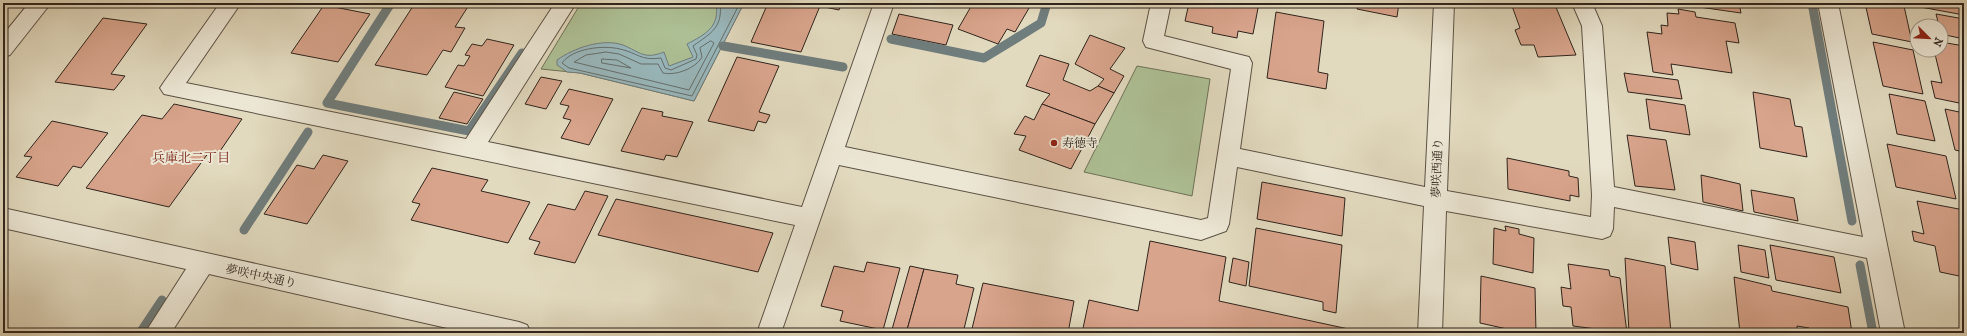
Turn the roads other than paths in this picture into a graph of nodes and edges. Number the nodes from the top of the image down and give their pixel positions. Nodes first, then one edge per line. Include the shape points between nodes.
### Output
1 (41, 3) edge
2 (232, 3) edge
3 (566, 3) edge
4 (884, 3) edge
5 (1160, 3) edge
6 (1444, 3) edge
7 (1582, 3) edge
8 (1828, 3) edge
9 (3, 49) edge
10 (471, 149) junction
11 (831, 154) junction
12 (1228, 156) junction
13 (1603, 195) junction
14 (1436, 199) junction
15 (3, 218) edge
16 (808, 218) junction
17 (1877, 250) junction
18 (203, 264) junction
19 (157, 333) edge
20 (518, 333) edge
21 (769, 333) edge
22 (1430, 333) edge
23 (1893, 333) edge

1 - 9 street
2 - 10 street via 171,88
3 - 10 street
4 - 11 street
5 - 12 street via 1153,41 1242,63
6 - 14 street, 夢咲西通り
7 - 13 street via 1592,26
8 - 17 street
10 - 16 street
11 - 12 street via 1201,230 1218,224
11 - 16 street
12 - 14 street
13 - 14 street via 1602,229
13 - 17 street
14 - 22 street, 夢咲西通り
15 - 18 street, 夢咲中央通り
16 - 21 street
17 - 23 street
18 - 19 street
18 - 20 street, 夢咲中央通り

